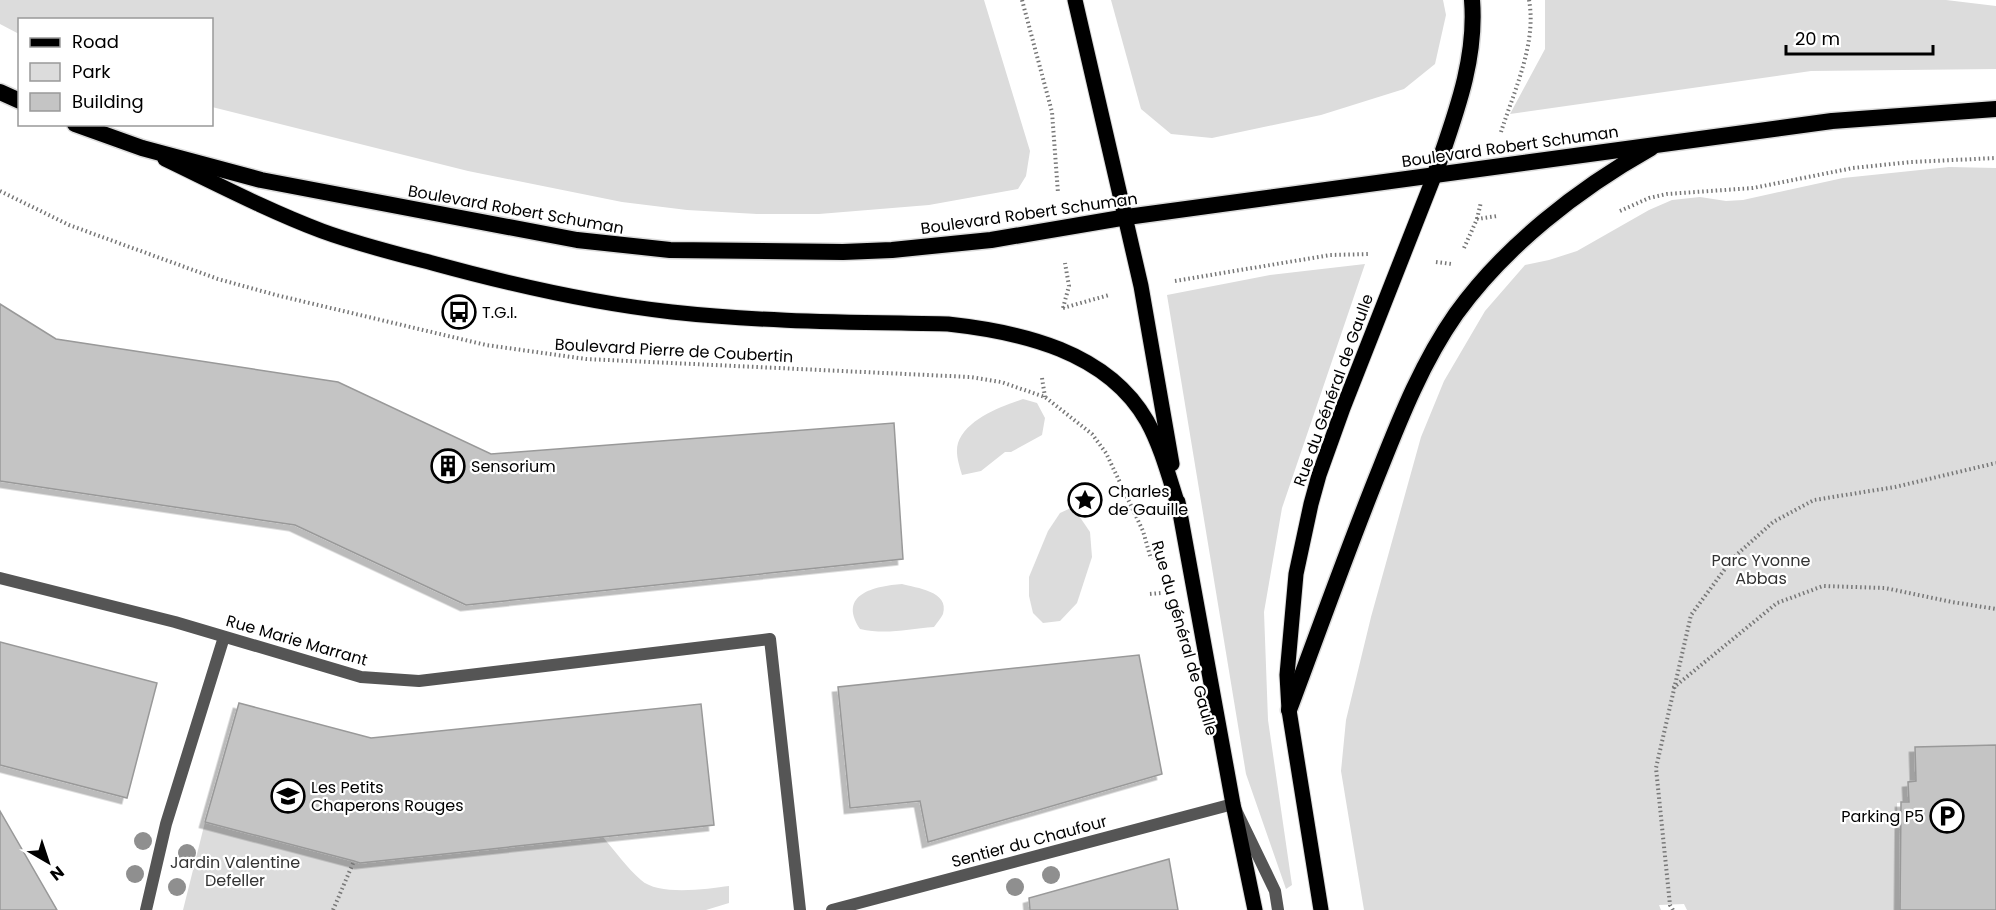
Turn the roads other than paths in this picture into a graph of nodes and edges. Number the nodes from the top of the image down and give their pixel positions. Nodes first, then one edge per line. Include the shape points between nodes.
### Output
1 (1075, 0) edge
2 (1472, 0) edge
3 (0, 92) edge
4 (18, 99) edge
5 (1996, 109) edge
6 (81, 126) edge
7 (1660, 143) junction
8 (142, 148) junction
9 (1435, 174) junction
10 (1127, 217) junction
11 (1180, 511) junction
12 (0, 578) edge
13 (224, 637) junction
14 (1289, 711) junction
15 (1233, 804) junction
16 (146, 910) edge
17 (800, 910) edge
18 (832, 910) edge
19 (1255, 910) edge
20 (1278, 910) edge
21 (1321, 910) edge

1 - 10 main road, Rue du Général de Gaulle
2 - 9 highway via 1470,60
3 - 4 highway
5 - 7 highway, Boulevard Robert Schuman via 1832,121
6 - 8 highway, Boulevard Robert Schuman
7 - 9 highway, Boulevard Robert Schuman
7 - 14 highway via 1611,173 1532,233 1455,315 1398,424
8 - 10 highway, Boulevard Robert Schuman via 261,180 577,240 670,250 892,250 991,240
8 - 11 main road via 321,231 538,290 672,312 948,324 985,328 1043,343 1100,371 1134,402 1147,421
9 - 10 highway, Boulevard Robert Schuman
9 - 14 main road, Rue du Général de Gaulle via 1343,408 1311,504 1292,608 1287,675
10 - 11 main road, Rue du Général de Gaulle
11 - 15 main road, Rue du Général de Gaulle
12 - 13 street, Rue Marie Marrant
13 - 16 street via 166,825
13 - 17 street, Rue Marie Marrant via 361,676 419,681 770,639
14 - 21 main road, Rue du Général de Gaulle
15 - 18 street, Sentier du Chaufour
15 - 19 main road, Rue du Général de Gaulle
15 - 20 street, Rue du Général de Gaulle via 1275,891

